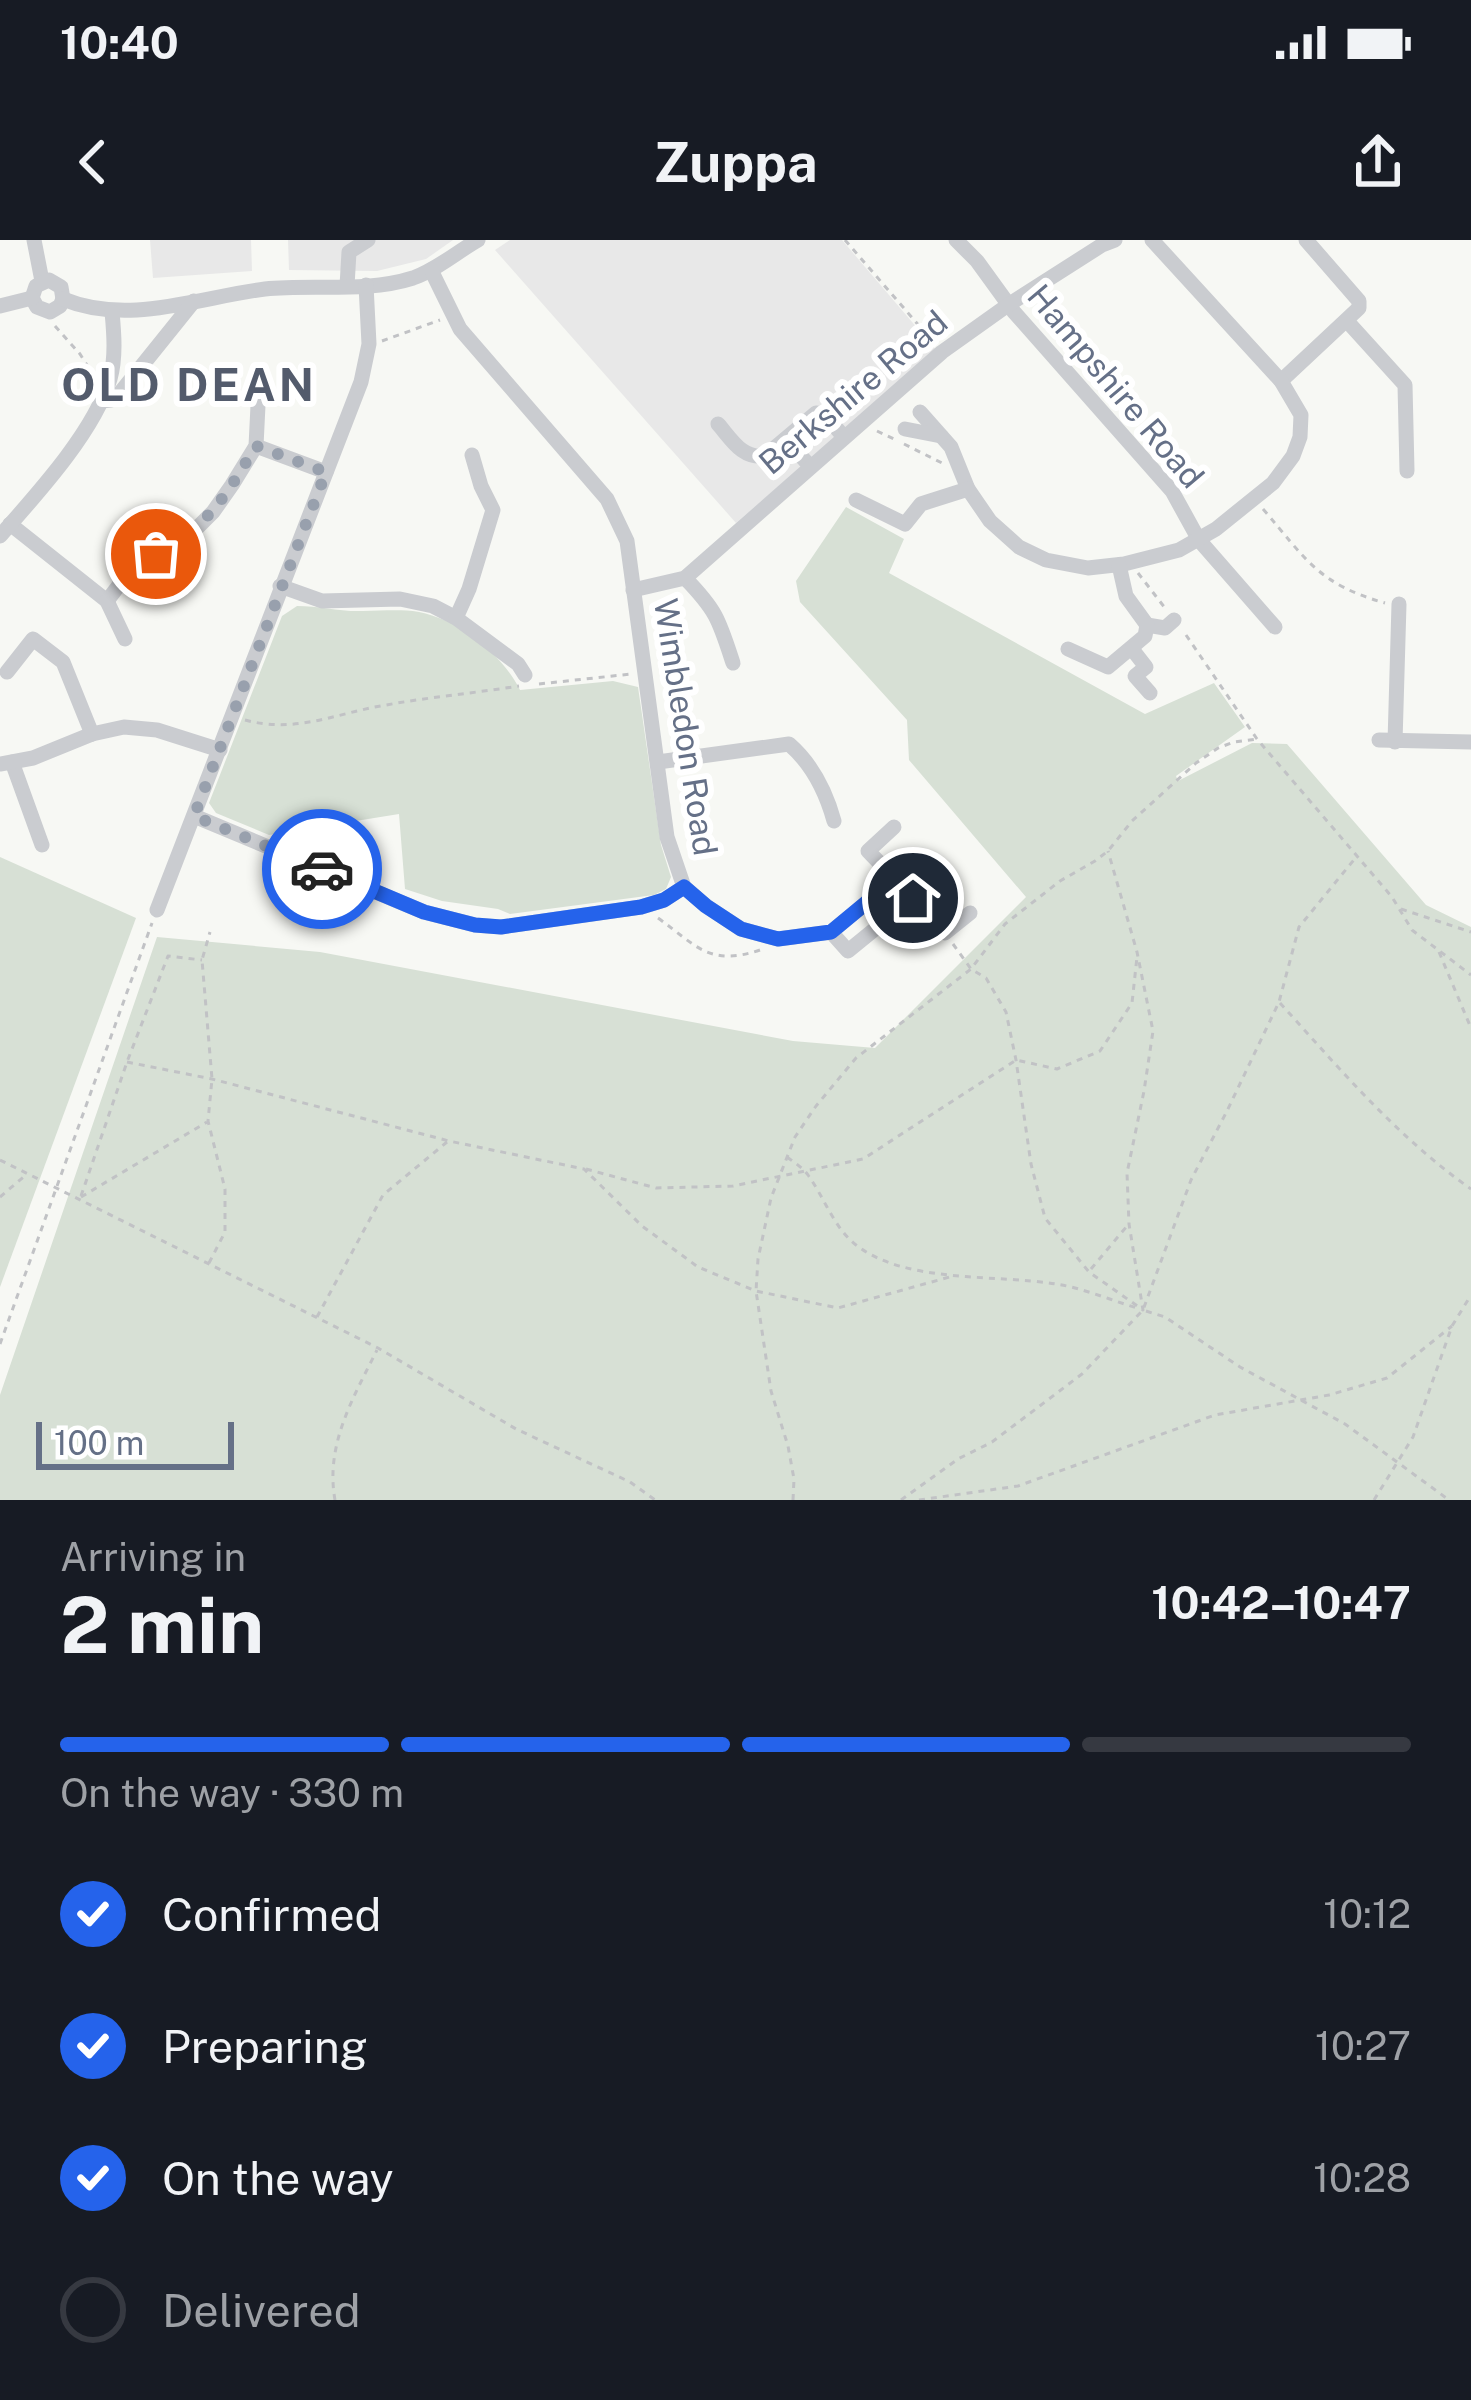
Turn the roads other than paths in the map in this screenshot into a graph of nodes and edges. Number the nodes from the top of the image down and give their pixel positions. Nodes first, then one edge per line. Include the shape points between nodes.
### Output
1 (34, 240) edge
2 (368, 240) edge
3 (478, 240) edge
4 (956, 240) edge
5 (1152, 240) edge
6 (1306, 240) edge
7 (1105, 242) edge
8 (431, 270) junction
9 (42, 281) junction
10 (366, 285) junction
11 (347, 286) junction
12 (64, 299) junction
13 (194, 301) junction
14 (37, 304) junction
15 (1008, 305) junction
16 (0, 306) edge
17 (112, 312) junction
18 (1347, 321) junction
19 (1281, 381) junction
20 (260, 385) dead end
21 (102, 397) junction
22 (920, 412) dead end
23 (718, 424) dead end
24 (904, 429) dead end
25 (941, 436) junction
26 (844, 437) junction
27 (786, 440) junction
28 (256, 446) junction
29 (472, 455) dead end
30 (810, 466) junction
31 (1407, 471) dead end
32 (326, 472) junction
33 (965, 481) junction
34 (856, 500) dead end
35 (5, 530) edge
36 (191, 534) junction
37 (1199, 540) junction
38 (156, 554) junction
39 (1127, 564) junction
40 (685, 578) junction
41 (280, 586) junction
42 (633, 590) junction
43 (107, 601) junction
44 (1399, 604) road end
45 (456, 618) junction
46 (1148, 626) junction
47 (1275, 627) dead end
48 (1186, 634) road end
49 (125, 639) dead end
50 (1068, 649) dead end
51 (1129, 651) junction
52 (733, 663) dead end
53 (7, 672) dead end
54 (525, 675) dead end
55 (1150, 693) dead end
56 (92, 734) junction
57 (1471, 742) edge
58 (220, 750) junction
59 (658, 762) junction
60 (6, 763) edge
61 (194, 816) junction
62 (834, 821) dead end
63 (894, 826) dead end
64 (42, 845) dead end
65 (895, 879) junction
66 (684, 887) junction
67 (913, 898) junction
68 (157, 910) dead end
69 (970, 913) dead end
70 (831, 932) junction

1 - 9 street
2 - 11 street via 349,252
3 - 8 street
4 - 15 street, Hampshire Road
5 - 19 street
6 - 18 street via 1359,301
7 - 15 street, Berkshire Road
8 - 10 street
8 - 42 street, Wimbledon Road via 460,329 608,500 626,541
9 - 12 street via 56,282
9 - 14 street
10 - 11 street
10 - 32 street via 362,382
11 - 13 street
12 - 14 street via 55,310
12 - 17 street
13 - 17 street
13 - 21 street via 120,393
14 - 16 street
15 - 26 street, Berkshire Road
15 - 37 street, Hampshire Road via 1172,491
17 - 21 street via 111,375
18 - 19 street
18 - 31 street via 1405,385
19 - 37 street via 1300,415 1293,456 1273,483
20 - 28 street
21 - 35 street via 85,431
22 - 25 street
23 - 27 street via 749,456 765,456
24 - 25 street
25 - 33 street
26 - 27 street via 820,412
26 - 30 street, Berkshire Road
27 - 30 street
28 - 32 street
28 - 36 street
29 - 45 street via 493,510
30 - 40 street, Berkshire Road
32 - 41 street
33 - 34 street via 921,504 905,524
33 - 39 street via 1018,547 1088,568
35 - 43 street
36 - 38 street
36 - 38 street via 194,566 182,579
37 - 39 street
37 - 47 street, Hampshire Road
38 - 43 street
39 - 46 street via 1126,596
40 - 42 street, Berkshire Road
40 - 52 street via 718,617
41 - 45 street via 322,602 400,599
41 - 58 street
42 - 59 street, Wimbledon Road
43 - 49 street
44 - 57 street via 1387,741
45 - 54 street
46 - 48 street via 1165,628 1172,617
46 - 51 street
50 - 51 street via 1108,667
51 - 55 street via 1146,667 1135,676
53 - 56 street via 33,639 63,662
56 - 58 street via 157,730
56 - 60 street
58 - 61 street
59 - 62 street via 789,745 806,759
59 - 66 street, Wimbledon Road via 667,838
60 - 64 street
61 - 66 street, Wimbledon Road via 424,912 475,925 641,907
61 - 68 street
63 - 65 street via 868,851
65 - 67 street
65 - 70 street
66 - 70 street via 741,929 778,939
67 - 69 street via 945,933
67 - 70 street via 848,951

